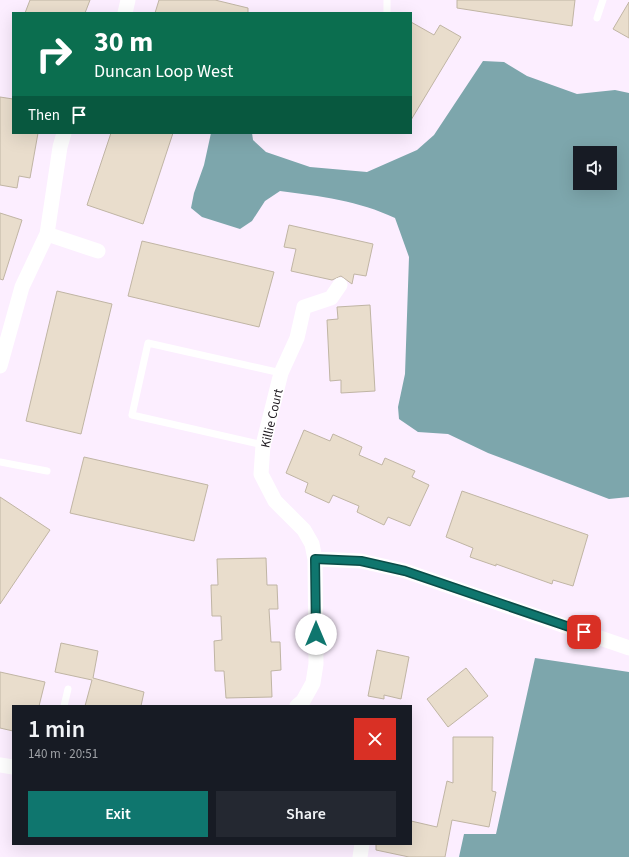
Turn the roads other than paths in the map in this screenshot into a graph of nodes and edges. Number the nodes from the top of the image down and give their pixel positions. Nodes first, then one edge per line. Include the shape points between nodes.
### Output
1 (128, 0) edge
2 (387, 0) edge
3 (603, 0) edge
4 (125, 12) edge
5 (387, 12) edge
6 (597, 18) dead end
7 (64, 134) edge
8 (47, 234) junction
9 (98, 251) dead end
10 (340, 285) dead end
11 (0, 366) edge
12 (281, 373) junction
13 (263, 445) junction
14 (0, 462) edge
15 (47, 470) dead end
16 (315, 559) junction
17 (629, 648) edge
18 (68, 689) dead end
19 (64, 705) edge
20 (298, 705) edge
21 (0, 765) edge
22 (12, 767) edge
23 (362, 845) edge
24 (360, 857) edge

1 - 4 street
2 - 5 lane
3 - 6 lane
7 - 8 street
8 - 9 street
8 - 11 street via 22,287
10 - 12 street, Killie Court via 331,298 304,307 297,338
12 - 13 street, Killie Court
12 - 13 lane via 148,343 132,415
13 - 16 street, Killie Court via 261,474 275,501 304,530 312,544
14 - 15 lane
16 - 17 street via 361,561 405,571
16 - 20 street, Killie Court via 316,664 313,683
18 - 19 lane
21 - 22 street
23 - 24 street

